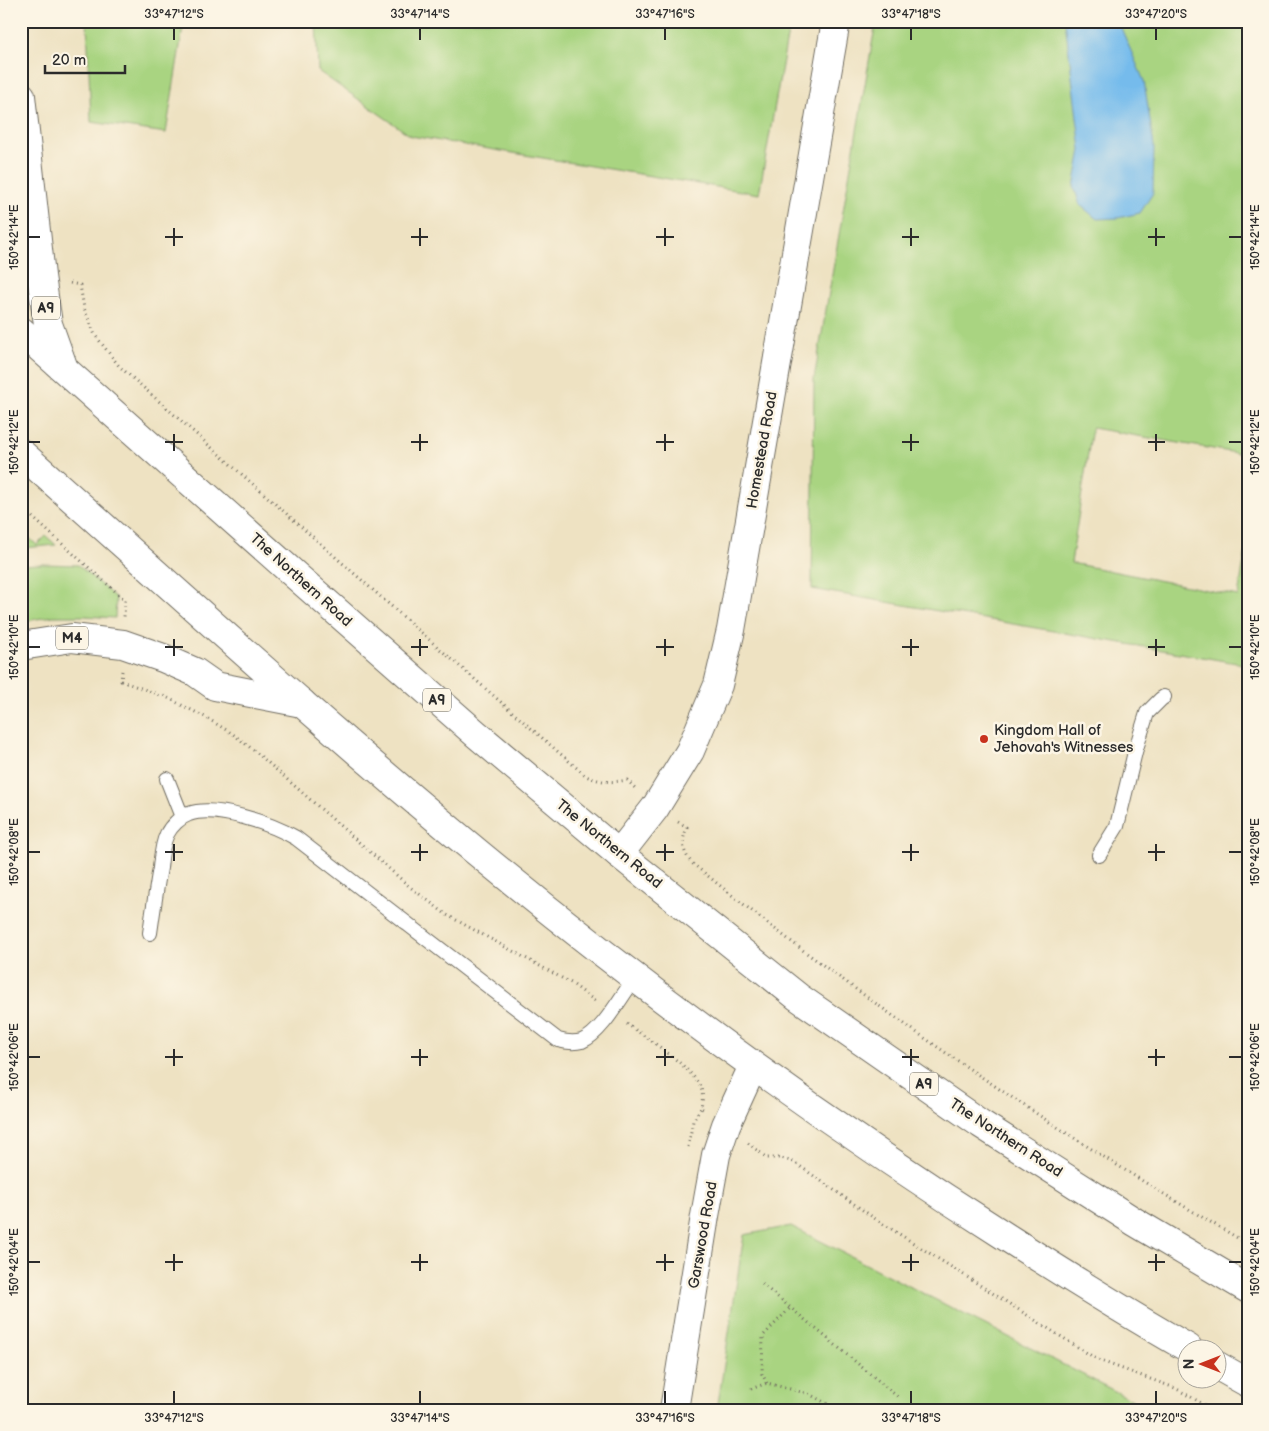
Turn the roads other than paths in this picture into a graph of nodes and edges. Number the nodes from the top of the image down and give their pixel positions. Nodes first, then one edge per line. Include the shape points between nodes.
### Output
1 (836, 21) edge
2 (21, 96) edge
3 (21, 331) edge
4 (65, 370) junction
5 (21, 453) edge
6 (21, 646) edge
7 (1164, 697) dead end
8 (302, 703) junction
9 (168, 779) dead end
10 (182, 817) junction
11 (619, 854) junction
12 (1099, 855) dead end
13 (150, 933) dead end
14 (635, 978) junction
15 (753, 1066) junction
16 (1248, 1289) edge
17 (1176, 1341) edge
18 (1226, 1371) edge
19 (1248, 1383) edge
20 (674, 1410) edge

1 - 11 main road, Homestead Road via 731,630 718,685 690,751 655,808
2 - 4 main road, A9 via 48,324
3 - 4 main road, The Northern Road / A9
4 - 11 main road, The Northern Road / A9 via 475,733
5 - 8 main road
6 - 8 main road, M4 via 72,638 123,644 195,672 215,686
7 - 12 lane via 1148,713 1116,826
8 - 14 main road via 480,855
9 - 10 lane
10 - 13 lane via 166,836
10 - 14 lane via 201,812 238,816 285,831 558,1040 580,1041 590,1036
11 - 16 main road, The Northern Road / A9 via 798,997 981,1124
14 - 15 main road
15 - 17 main road via 913,1178
15 - 20 main road, Garswood Road via 726,1125 716,1156
18 - 19 main road

